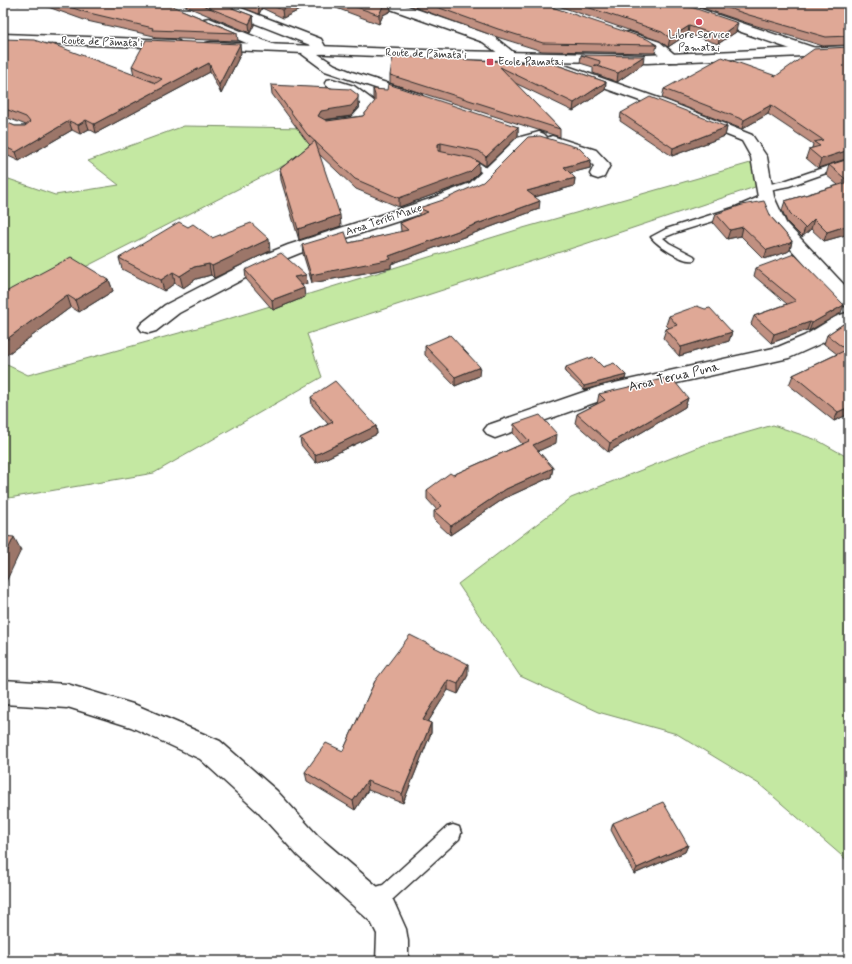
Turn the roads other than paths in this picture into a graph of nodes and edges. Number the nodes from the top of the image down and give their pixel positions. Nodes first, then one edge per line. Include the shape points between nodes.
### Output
1 (216, 3) edge
2 (388, 3) edge
3 (671, 3) edge
4 (197, 18) edge
5 (620, 33) edge
6 (3, 38) edge
7 (31, 39) junction
8 (187, 44) edge
9 (201, 45) edge
10 (270, 48) junction
11 (59, 50) edge
12 (849, 50) edge
13 (314, 51) junction
14 (813, 52) junction
15 (511, 56) junction
16 (530, 57) junction
17 (712, 57) junction
18 (673, 59) junction
19 (305, 69) dead end
20 (745, 69) edge
21 (321, 80) dead end
22 (432, 103) edge
23 (328, 124) edge
24 (513, 129) edge
25 (539, 137) junction
26 (454, 160) edge
27 (849, 162) edge
28 (489, 174) junction
29 (598, 174) dead end
30 (765, 193) junction
31 (690, 258) dead end
32 (849, 301) edge
33 (849, 318) edge
34 (149, 327) dead end
35 (495, 430) dead end
36 (3, 692) edge
37 (453, 833) dead end
38 (368, 898) junction
39 (392, 961) edge

1 - 13 street via 316,42
2 - 15 street via 488,39
3 - 14 street
4 - 10 street
5 - 18 street via 655,45
6 - 7 street, Route de Pāmata'i
7 - 8 street, Route de Pāmata'i
7 - 11 lane
9 - 10 street, Route de Pāmata'i
10 - 13 street, Route de Pāmata'i
12 - 14 street, Route de Pāmata'i
13 - 15 street, Route de Pāmata'i
13 - 19 street via 304,59
13 - 22 street via 330,68
14 - 17 street, Route de Pāmata'i
15 - 16 street, Route de Pāmata'i
16 - 18 street, Route de Pāmata'i
16 - 30 street via 665,105 747,138 759,157
17 - 18 street, Route de Pāmata'i
17 - 20 street
21 - 23 street via 349,89 367,101 367,109 357,121
24 - 25 street
25 - 28 street, Aroa Teriti Make via 522,141
25 - 29 street via 590,153 602,165
26 - 28 lane via 475,164
27 - 30 lane
28 - 34 street, Aroa Teriti Make via 476,186 436,204 294,249 262,262 172,309
30 - 31 lane via 753,206 669,230 656,237 665,245
30 - 32 street via 778,225
33 - 35 street, Aroa Terua Puna via 805,344 782,353 601,393
36 - 38 street via 67,696 136,717 210,750 267,801 308,846
37 - 38 lane via 387,893
38 - 39 street via 389,921 394,939

